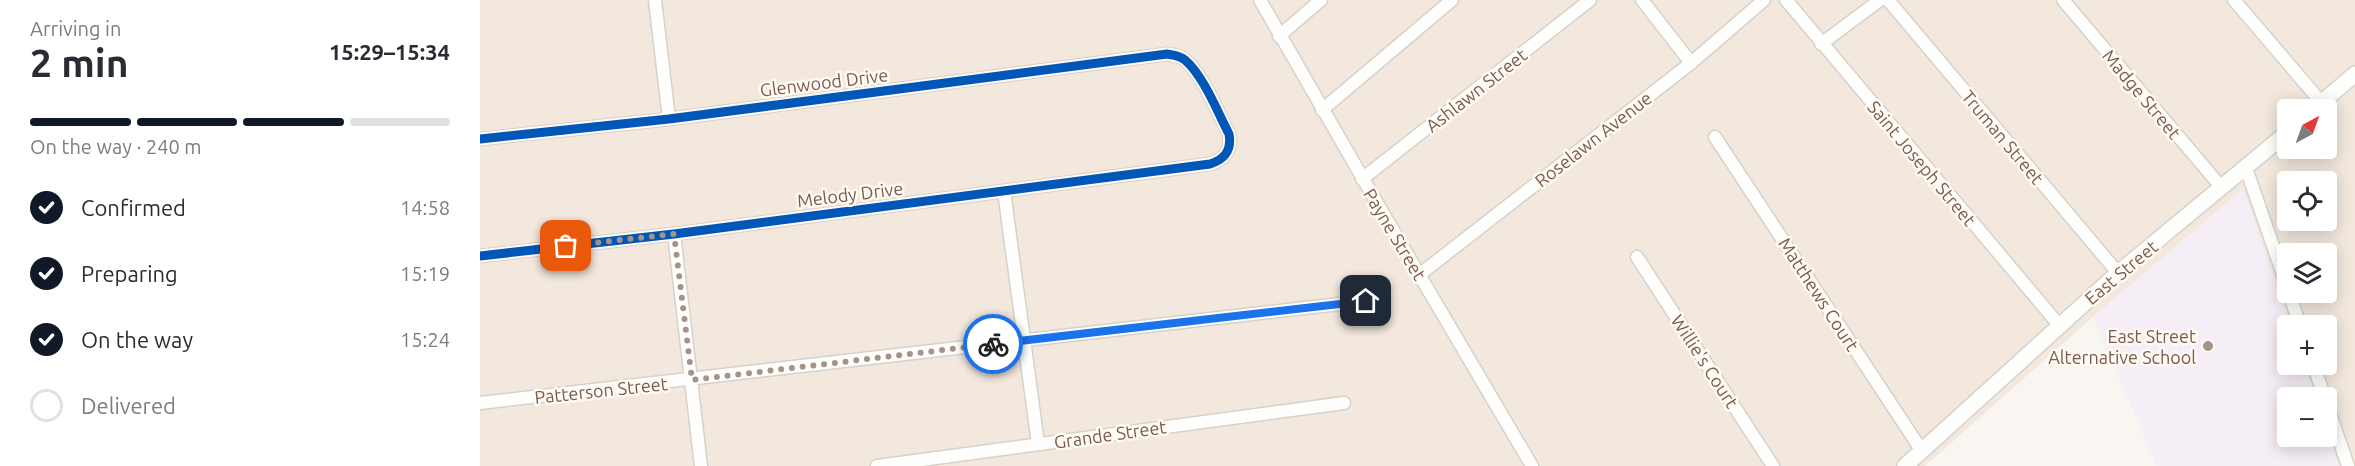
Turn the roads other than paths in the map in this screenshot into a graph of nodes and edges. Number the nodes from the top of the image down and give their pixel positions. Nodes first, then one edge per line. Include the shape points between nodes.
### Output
1 (655, 0) edge
2 (1260, 0) edge
3 (1321, 0) edge
4 (1452, 0) edge
5 (1590, 0) edge
6 (1642, 0) edge
7 (1764, 0) edge
8 (1786, 0) edge
9 (1880, 0) edge
10 (1888, 0) edge
11 (2063, 0) edge
12 (2234, 0) edge
13 (1280, 36) junction
14 (1821, 44) junction
15 (1691, 63) junction
16 (2355, 74) edge
17 (2312, 99) edge
18 (2325, 99) edge
19 (1322, 110) junction
20 (669, 119) junction
21 (1715, 137) dead end
22 (480, 139) edge
23 (2277, 141) edge
24 (1223, 158) joint
25 (2246, 168) junction
26 (1362, 179) junction
27 (2222, 188) junction
28 (1004, 191) junction
29 (674, 234) junction
30 (480, 256) edge
31 (1637, 257) dead end
32 (2277, 259) edge
33 (2118, 273) junction
34 (1419, 275) junction
35 (1366, 301) dead end
36 (2059, 326) junction
37 (1024, 340) junction
38 (692, 380) junction
39 (480, 403) edge
40 (1344, 403) dead end
41 (2337, 428) edge
42 (1038, 444) junction
43 (1922, 451) junction
44 (2350, 458) edge
45 (701, 466) edge
46 (877, 466) edge
47 (1532, 466) edge
48 (1773, 466) edge
49 (1905, 466) edge

1 - 20 street
2 - 13 street, Payne Street
3 - 13 street
4 - 19 street
5 - 26 street, Ashlawn Street
6 - 15 street
7 - 15 street, Roselawn Avenue
8 - 14 street, Saint Joseph Street
9 - 14 street
10 - 33 street, Truman Street
11 - 27 street, Madge Street
12 - 17 street
13 - 19 street, Payne Street
14 - 36 street, Saint Joseph Street
15 - 34 street, Roselawn Avenue
16 - 18 street
19 - 26 street, Payne Street
20 - 22 street, Glenwood Drive
20 - 24 street, Glenwood Drive via 1172,55 1185,60 1196,73 1229,134 1231,144
21 - 43 street, Matthews Court
23 - 25 street, East Street
24 - 28 street, Melody Drive via 1210,164
25 - 27 street, East Street
25 - 32 street
26 - 34 street, Payne Street
27 - 33 street, East Street
28 - 29 street, Melody Drive
28 - 37 street
29 - 30 street, Melody Drive
29 - 38 street
31 - 48 street, Willie's Court
33 - 36 street, East Street
34 - 47 street, Payne Street
35 - 37 street, Patterson Street
36 - 43 street, East Street
37 - 38 street, Patterson Street
37 - 42 street
38 - 39 street, Patterson Street
38 - 45 street
40 - 42 street, Grande Street
41 - 44 street
42 - 46 street, Grande Street
43 - 49 street, East Street

